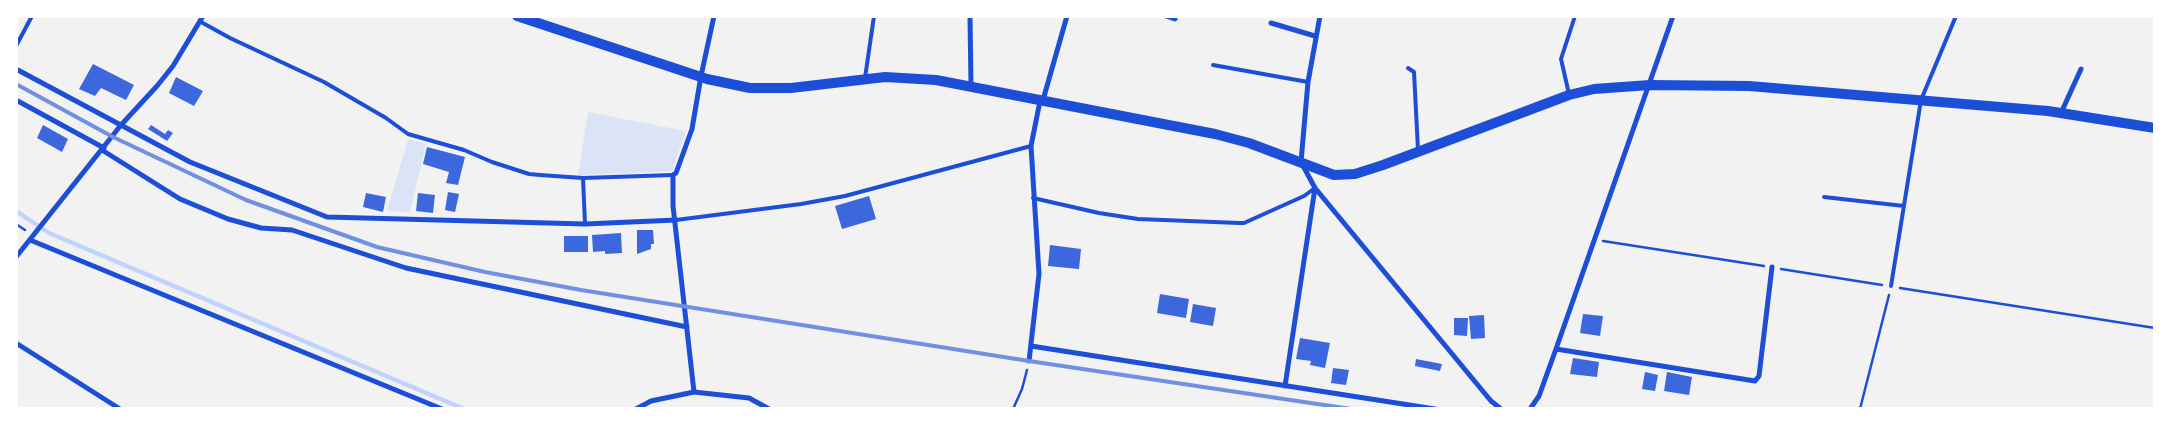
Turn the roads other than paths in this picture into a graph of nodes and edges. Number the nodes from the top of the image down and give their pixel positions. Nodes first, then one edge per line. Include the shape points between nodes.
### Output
1 (32, 16) edge
2 (517, 16) edge
3 (714, 16) edge
4 (874, 16) edge
5 (970, 16) edge
6 (1067, 16) edge
7 (1166, 16) edge
8 (1320, 16) edge
9 (1575, 16) edge
10 (1673, 16) edge
11 (1956, 16) edge
12 (202, 19) edge
13 (1175, 19) dead end
14 (1271, 23) dead end
15 (1315, 36) junction
16 (16, 46) edge
17 (1213, 65) dead end
18 (1408, 68) dead end
19 (16, 69) edge
20 (2081, 69) dead end
21 (701, 76) junction
22 (864, 79) junction
23 (1308, 82) junction
24 (1650, 85) junction
25 (971, 86) junction
26 (1569, 95) junction
27 (16, 100) edge
28 (1041, 100) junction
29 (1921, 100) junction
30 (2062, 113) junction
31 (121, 125) junction
32 (2155, 128) edge
33 (1031, 146) junction
34 (103, 149) junction
35 (1418, 151) junction
36 (1301, 162) junction
37 (673, 175) junction
38 (583, 178) junction
39 (1316, 188) junction
40 (1824, 197) dead end
41 (1033, 198) junction
42 (1904, 206) junction
43 (676, 220) junction
44 (585, 224) junction
45 (30, 240) junction
46 (16, 257) edge
47 (1772, 267) road end
48 (1891, 286) road end
49 (687, 327) junction
50 (16, 343) edge
51 (1031, 346) junction
52 (1556, 350) junction
53 (1029, 361) road end
54 (1284, 386) junction
55 (694, 392) junction
56 (120, 409) edge
57 (442, 409) edge
58 (636, 409) edge
59 (769, 409) edge
60 (1436, 409) edge
61 (1501, 409) edge
62 (1530, 409) edge

1 - 16 lane
2 - 21 main road
3 - 21 street
4 - 22 lane
5 - 25 street
6 - 28 street
7 - 13 street
8 - 15 street
9 - 26 lane via 1562,59
10 - 24 street
11 - 29 lane
12 - 31 street via 173,66
12 - 38 lane via 230,38 324,82 408,134 529,174
14 - 15 street
15 - 23 street
17 - 23 lane
18 - 35 lane via 1414,72
19 - 31 street
20 - 30 street
21 - 22 main road via 764,89
21 - 37 street via 692,129
22 - 25 main road via 906,77
23 - 36 street
24 - 26 main road via 1594,89
24 - 29 main road via 1749,86
24 - 52 street
25 - 28 main road
26 - 35 main road
27 - 34 street
28 - 33 street
28 - 36 main road via 1216,134
29 - 30 main road
29 - 42 lane
30 - 32 main road
31 - 34 street
31 - 44 street via 190,162 327,217
33 - 41 street
33 - 43 lane via 845,196
34 - 45 street
34 - 49 street via 180,199 228,220 303,233 406,268
35 - 36 main road via 1355,174 1334,175
36 - 39 street
37 - 38 lane
37 - 43 street
38 - 44 lane
39 - 41 lane via 1239,224 1138,219
39 - 54 street
39 - 61 street via 1491,401
40 - 42 lane
41 - 51 street via 1039,274
42 - 48 lane
43 - 44 street
43 - 49 street
45 - 46 street
45 - 57 street
47 - 52 street via 1759,376 1755,381
49 - 55 street
50 - 56 street
51 - 53 street
51 - 54 street
52 - 62 street via 1539,396
54 - 60 street
55 - 58 street via 651,401
55 - 59 street via 749,398

